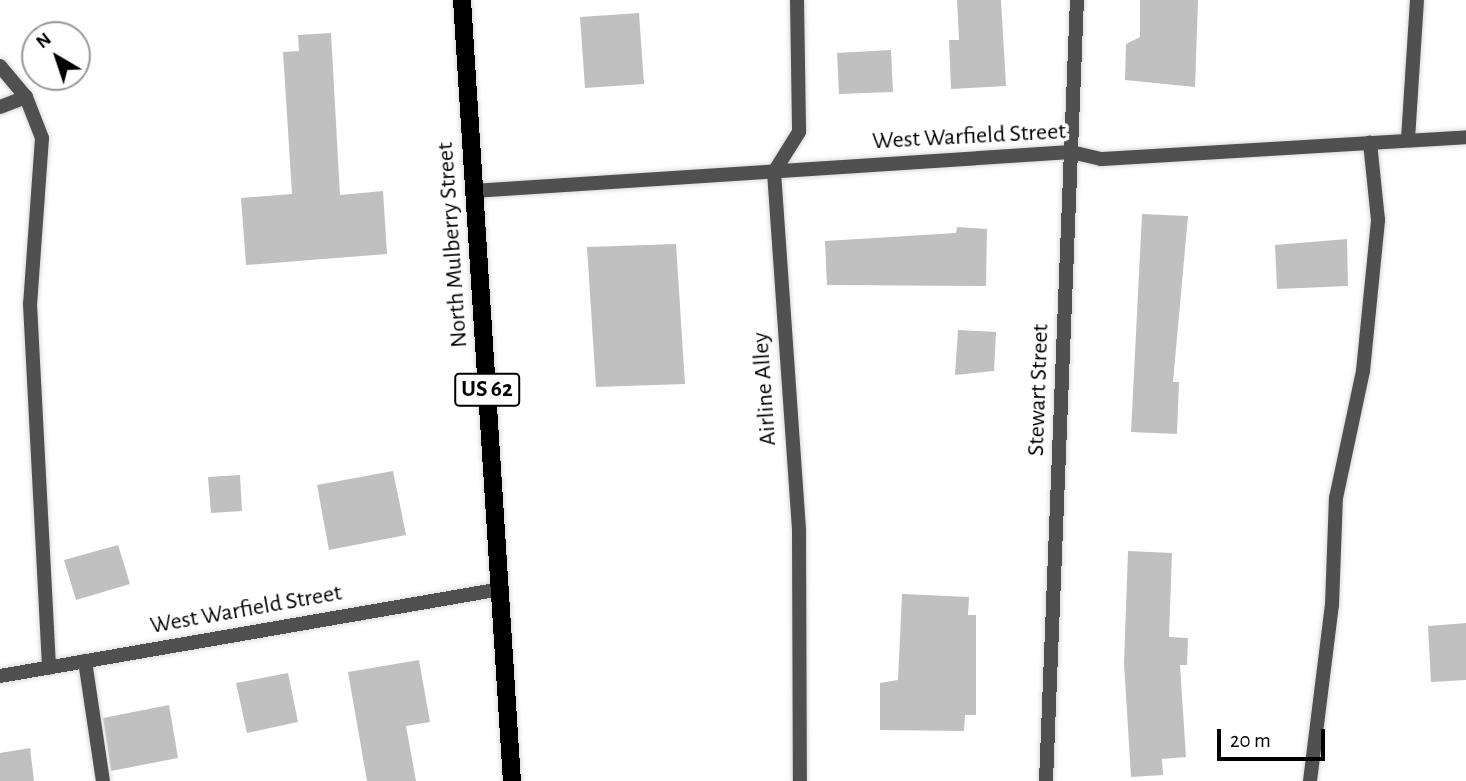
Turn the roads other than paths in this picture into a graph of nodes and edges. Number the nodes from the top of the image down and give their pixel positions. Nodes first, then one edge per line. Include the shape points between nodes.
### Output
1 (462, 0) edge
2 (797, 0) edge
3 (1077, 0) edge
4 (1417, 0) edge
5 (0, 66) edge
6 (26, 97) junction
7 (0, 107) edge
8 (1466, 136) edge
9 (1408, 139) junction
10 (1370, 142) junction
11 (1071, 152) junction
12 (774, 172) junction
13 (474, 191) junction
14 (500, 589) junction
15 (85, 661) junction
16 (49, 668) junction
17 (0, 676) edge
18 (103, 781) edge
19 (512, 781) edge
20 (800, 781) edge
21 (1046, 781) edge
22 (1310, 781) edge

1 - 13 main road, North Mulberry Street / US 62
2 - 12 street via 799,132
3 - 11 street, Stewart Street
4 - 9 street
5 - 6 street
6 - 7 street
6 - 16 street via 42,138 30,304
8 - 9 street, West Warfield Street
9 - 10 street, West Warfield Street
10 - 11 street, West Warfield Street via 1101,159
10 - 22 street via 1378,220 1363,371 1336,498 1332,605
11 - 12 street, West Warfield Street
11 - 21 street, Stewart Street
12 - 13 street, West Warfield Street
12 - 20 street, Airline Alley via 799,531
13 - 14 main road, North Mulberry Street / US 62
14 - 15 street, West Warfield Street
14 - 19 main road, North Mulberry Street / US 62
15 - 16 street, West Warfield Street
15 - 18 street
16 - 17 street, West Warfield Street

